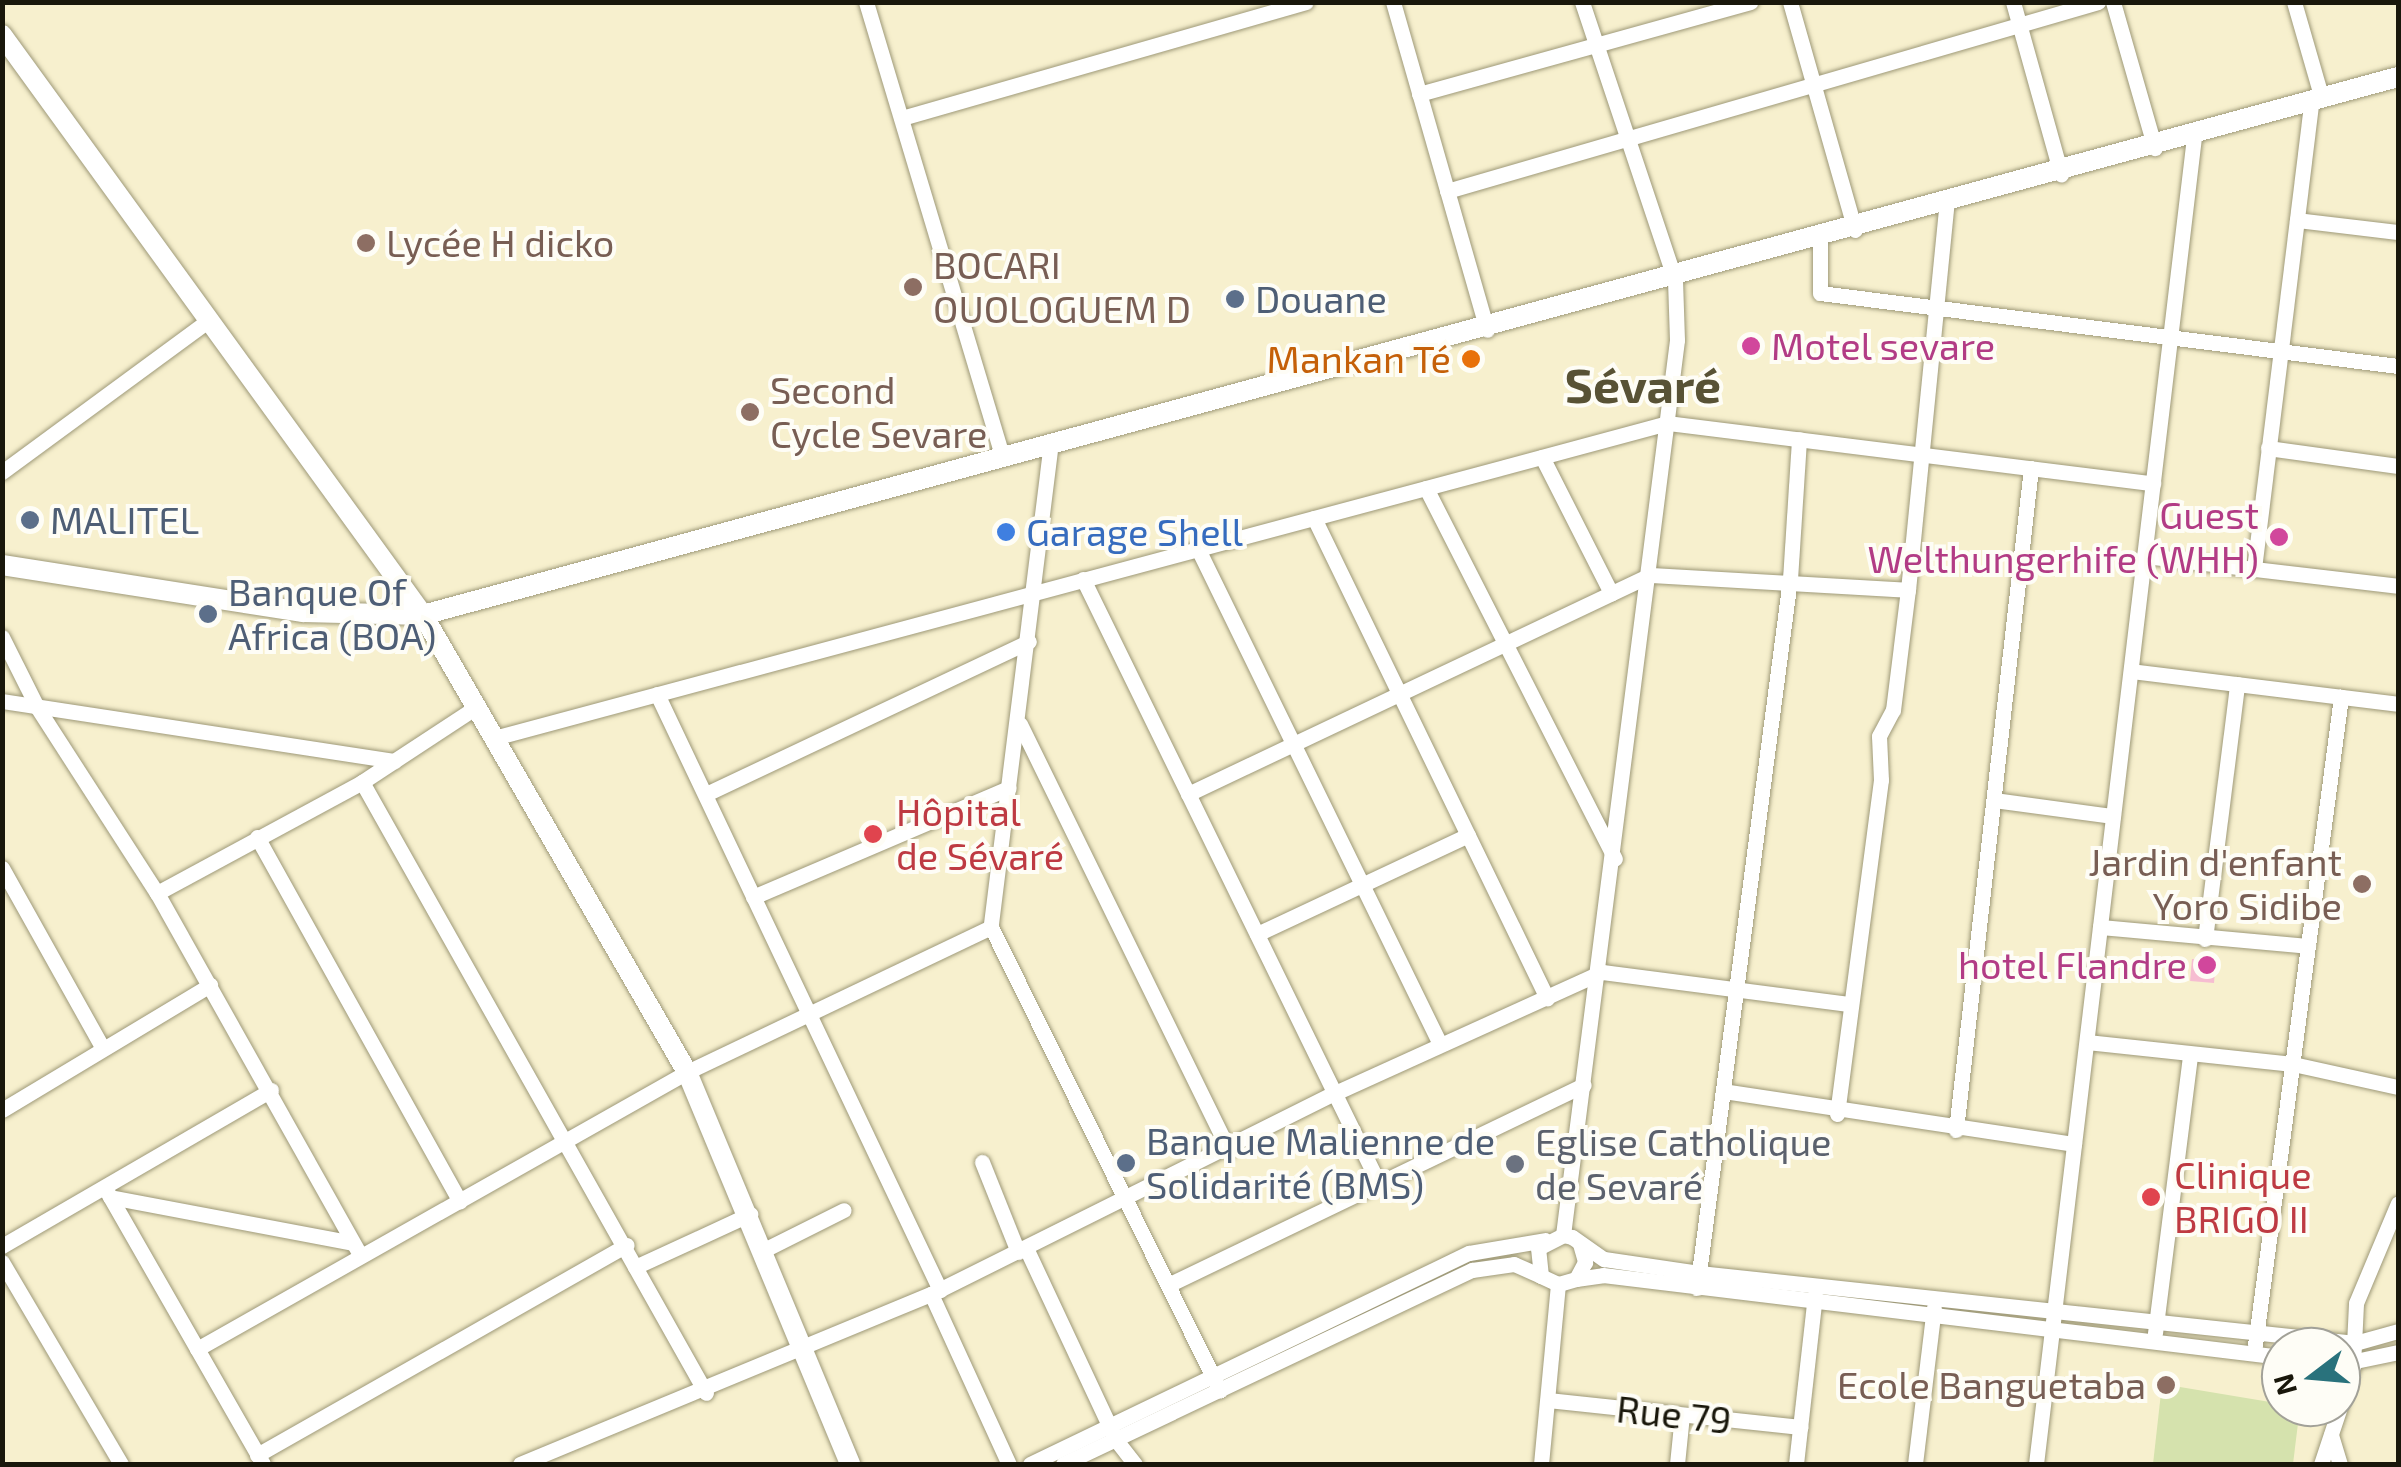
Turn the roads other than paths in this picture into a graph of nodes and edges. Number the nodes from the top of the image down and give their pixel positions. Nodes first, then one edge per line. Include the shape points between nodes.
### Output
1 (866, 2) edge
2 (1306, 2) edge
3 (1393, 2) edge
4 (1582, 2) edge
5 (1750, 2) edge
6 (1790, 2) edge
7 (2013, 2) edge
8 (2098, 2) edge
9 (2113, 2) edge
10 (2294, 2) edge
11 (2019, 26) junction
12 (2, 35) edge
13 (1596, 46) junction
14 (2398, 77) edge
15 (1814, 85) junction
16 (1419, 94) junction
17 (2317, 101) junction
18 (902, 118) junction
19 (2194, 137) junction
20 (1624, 140) junction
21 (2155, 148) junction
22 (2061, 174) junction
23 (1446, 191) junction
24 (1946, 206) junction
25 (2297, 220) junction
26 (1855, 230) junction
27 (2398, 232) edge
28 (1820, 240) junction
29 (1674, 280) junction
30 (1934, 307) junction
31 (204, 324) junction
32 (1486, 330) junction
33 (2170, 337) junction
34 (2280, 351) junction
35 (2398, 366) edge
36 (1668, 424) junction
37 (1799, 440) junction
38 (1052, 442) junction
39 (2268, 448) junction
40 (1916, 454) junction
41 (1542, 457) junction
42 (1003, 458) junction
43 (2398, 466) edge
44 (2032, 468) junction
45 (2, 472) edge
46 (2153, 483) junction
47 (1426, 488) junction
48 (1314, 518) junction
49 (1198, 549) junction
50 (2144, 556) junction
51 (2, 565) edge
52 (2254, 568) junction
53 (1650, 575) junction
54 (1790, 579) junction
55 (1083, 580) junction
56 (2398, 586) edge
57 (1908, 590) junction
58 (1038, 591) junction
59 (1611, 593) junction
60 (424, 615) junction
61 (2, 637) edge
62 (1029, 641) junction
63 (1505, 643) junction
64 (2130, 672) junction
65 (2237, 684) junction
66 (657, 694) junction
67 (1399, 694) junction
68 (2340, 697) junction
69 (2, 701) edge
70 (2398, 704) edge
71 (37, 706) junction
72 (476, 707) junction
73 (1020, 722) junction
74 (494, 738) junction
75 (1292, 744) junction
76 (394, 761) junction
77 (362, 782) junction
78 (1010, 788) junction
79 (706, 794) junction
80 (1188, 794) junction
81 (1994, 800) junction
82 (2114, 816) junction
83 (1468, 835) junction
84 (257, 838) junction
85 (1616, 861) junction
86 (2, 868) edge
87 (1360, 886) junction
88 (158, 893) junction
89 (753, 897) junction
90 (991, 927) junction
91 (2100, 927) junction
92 (1257, 934) junction
93 (2205, 938) junction
94 (2308, 946) junction
95 (1602, 972) junction
96 (210, 985) junction
97 (1737, 990) junction
98 (1547, 998) junction
99 (1847, 1004) junction
100 (809, 1014) junction
101 (2086, 1042) junction
102 (1440, 1044) junction
103 (101, 1045) junction
104 (2190, 1055) junction
105 (2293, 1064) junction
106 (687, 1072) junction
107 (1584, 1085) junction
108 (2398, 1088) edge
109 (270, 1090) junction
110 (1722, 1091) junction
111 (1336, 1093) junction
112 (2, 1110) edge
113 (1837, 1114) junction
114 (1956, 1130) junction
115 (565, 1138) junction
116 (2074, 1144) junction
117 (1229, 1152) junction
118 (982, 1162) dead end
119 (1380, 1186) junction
120 (108, 1192) junction
121 (1129, 1198) junction
122 (460, 1201) junction
123 (2398, 1203) edge
124 (844, 1210) dead end
125 (750, 1214) junction
126 (1563, 1234) junction
127 (1545, 1240) junction
128 (1580, 1244) junction
129 (2, 1246) edge
130 (626, 1246) junction
131 (357, 1249) junction
132 (764, 1250) junction
133 (1022, 1250) junction
134 (2, 1262) edge
135 (636, 1267) junction
136 (1541, 1276) junction
137 (1576, 1279) junction
138 (1698, 1280) junction
139 (1170, 1284) junction
140 (1558, 1284) junction
141 (1816, 1286) junction
142 (936, 1292) junction
143 (1936, 1299) junction
144 (1814, 1303) junction
145 (2054, 1312) junction
146 (1933, 1317) junction
147 (2156, 1324) junction
148 (2357, 1327) edge
149 (2052, 1330) junction
150 (2398, 1331) edge
151 (2256, 1335) junction
152 (2261, 1335) edge
153 (2361, 1341) edge
154 (2154, 1342) junction
155 (197, 1349) junction
156 (804, 1352) junction
157 (2398, 1352) edge
158 (2254, 1354) junction
159 (2261, 1355) edge
160 (2361, 1361) edge
161 (1217, 1384) junction
162 (706, 1393) junction
163 (1548, 1400) junction
164 (1682, 1415) junction
165 (1800, 1427) junction
166 (2333, 1427) edge
167 (1113, 1433) junction
168 (2331, 1435) junction
169 (260, 1460) edge
170 (121, 1464) edge
171 (520, 1464) edge
172 (850, 1464) edge
173 (1009, 1464) edge
174 (1030, 1464) edge
175 (1063, 1464) edge
176 (1135, 1464) edge
177 (1540, 1464) edge
178 (1677, 1464) edge
179 (1796, 1464) edge
180 (1916, 1464) edge
181 (2036, 1464) edge
182 (2321, 1464) edge
183 (2340, 1464) edge

1 - 18 street
2 - 18 street
3 - 16 street
4 - 13 street
5 - 13 street
6 - 15 street
7 - 11 street
8 - 11 street
9 - 21 street
10 - 17 street
11 - 15 street
11 - 22 street
12 - 31 main road
13 - 16 street
13 - 20 street
14 - 17 main road
15 - 20 street
15 - 26 street
16 - 23 street
17 - 19 main road
17 - 25 street
18 - 42 street
19 - 21 main road
19 - 33 street
20 - 23 street
20 - 29 street
21 - 22 main road
22 - 24 main road
23 - 32 street
24 - 26 main road
24 - 30 street
25 - 27 street
25 - 34 street
26 - 28 main road
28 - 29 main road
28 - 30 street via 1820,293
29 - 32 main road
29 - 36 street
30 - 33 street
30 - 40 street
31 - 45 street
31 - 60 main road
32 - 38 main road
33 - 34 street
33 - 46 street
34 - 35 street
34 - 39 street
36 - 37 street
36 - 41 street
36 - 53 street
37 - 40 street
37 - 54 street
38 - 42 main road
38 - 58 street
39 - 43 street
39 - 52 street
40 - 44 street
40 - 57 street
41 - 47 street
41 - 59 street
42 - 60 main road
44 - 46 street
44 - 81 street
46 - 50 street
47 - 48 street
47 - 63 street
48 - 49 street
48 - 67 street
49 - 55 street
49 - 75 street
50 - 52 street
50 - 64 street
51 - 60 main road via 303,612
52 - 56 street
53 - 54 street
53 - 59 street
53 - 85 street
54 - 57 street
54 - 97 street
55 - 58 street
55 - 80 street
57 - 99 street via 1892,710 1879,736 1881,780
58 - 62 street
58 - 66 street
59 - 63 street
60 - 72 main road
61 - 71 street
62 - 73 street
62 - 79 street
63 - 67 street
63 - 85 street
64 - 65 street
64 - 82 street
65 - 68 street
65 - 93 street
66 - 74 street
66 - 79 street
67 - 75 street
67 - 83 street
68 - 70 street
68 - 94 street
69 - 71 street
71 - 76 street
71 - 88 street
72 - 74 main road
72 - 76 street
73 - 78 street
73 - 117 street
74 - 106 main road
75 - 80 street
75 - 87 street
76 - 77 street
77 - 84 street
77 - 115 street
78 - 89 street
78 - 90 street
79 - 89 street
80 - 92 street
81 - 82 street
81 - 114 street
82 - 91 street
83 - 87 street
83 - 98 street
84 - 88 street
84 - 122 street
85 - 95 street
86 - 103 street
87 - 92 street
87 - 102 street
88 - 96 street
89 - 100 street
90 - 100 street
90 - 121 street
91 - 93 street
91 - 101 street
92 - 111 street
93 - 94 street
94 - 105 street
95 - 97 street
95 - 98 street
95 - 107 street
96 - 103 street
96 - 109 street
97 - 99 street
97 - 110 street
98 - 102 street
99 - 113 street
100 - 106 street
100 - 142 street
101 - 104 street
101 - 116 street
102 - 111 street
103 - 112 street
104 - 105 street
104 - 147 street
105 - 108 street
105 - 151 street
106 - 115 street
106 - 125 main road
107 - 119 street
107 - 126 street
109 - 120 street
109 - 131 street
110 - 113 street
110 - 138 street
111 - 117 street
111 - 119 street
113 - 114 street
114 - 116 street
115 - 122 street
115 - 130 street
116 - 145 street
117 - 121 street
118 - 133 street
119 - 139 street
120 - 129 street
120 - 131 street
120 - 155 street
121 - 133 street
121 - 139 street
122 - 131 street
123 - 148 street via 2364,1275
124 - 132 street
125 - 132 main road
125 - 135 street
126 - 127 street
126 - 128 street
127 - 136 street via 1536,1257
127 - 161 street via 1470,1253
128 - 137 street via 1586,1262
128 - 138 street via 1604,1259
130 - 135 street
130 - 169 street
131 - 155 street
132 - 156 main road
133 - 142 street
133 - 167 street
134 - 170 street
135 - 162 street
136 - 140 street
136 - 161 street via 1514,1264 1472,1270
137 - 138 street
137 - 140 street
138 - 141 street
138 - 144 street
139 - 161 street
140 - 163 street
141 - 143 street
141 - 144 street
142 - 156 street
142 - 173 street
143 - 145 street
143 - 146 street
144 - 146 street
144 - 165 street
145 - 147 street
145 - 149 street
146 - 149 street
146 - 180 street
147 - 151 street
147 - 154 street
149 - 154 street
149 - 181 street
150 - 153 street
151 - 152 street
151 - 158 street
154 - 158 street
155 - 169 street
156 - 162 street
156 - 172 main road
157 - 160 street
158 - 159 street
161 - 167 street
162 - 171 street
163 - 164 street, Rue 79
163 - 177 street
164 - 165 street, Rue 79
164 - 178 street
165 - 179 street
166 - 168 street
167 - 174 street
167 - 175 street
167 - 176 street
168 - 182 street
168 - 183 street

